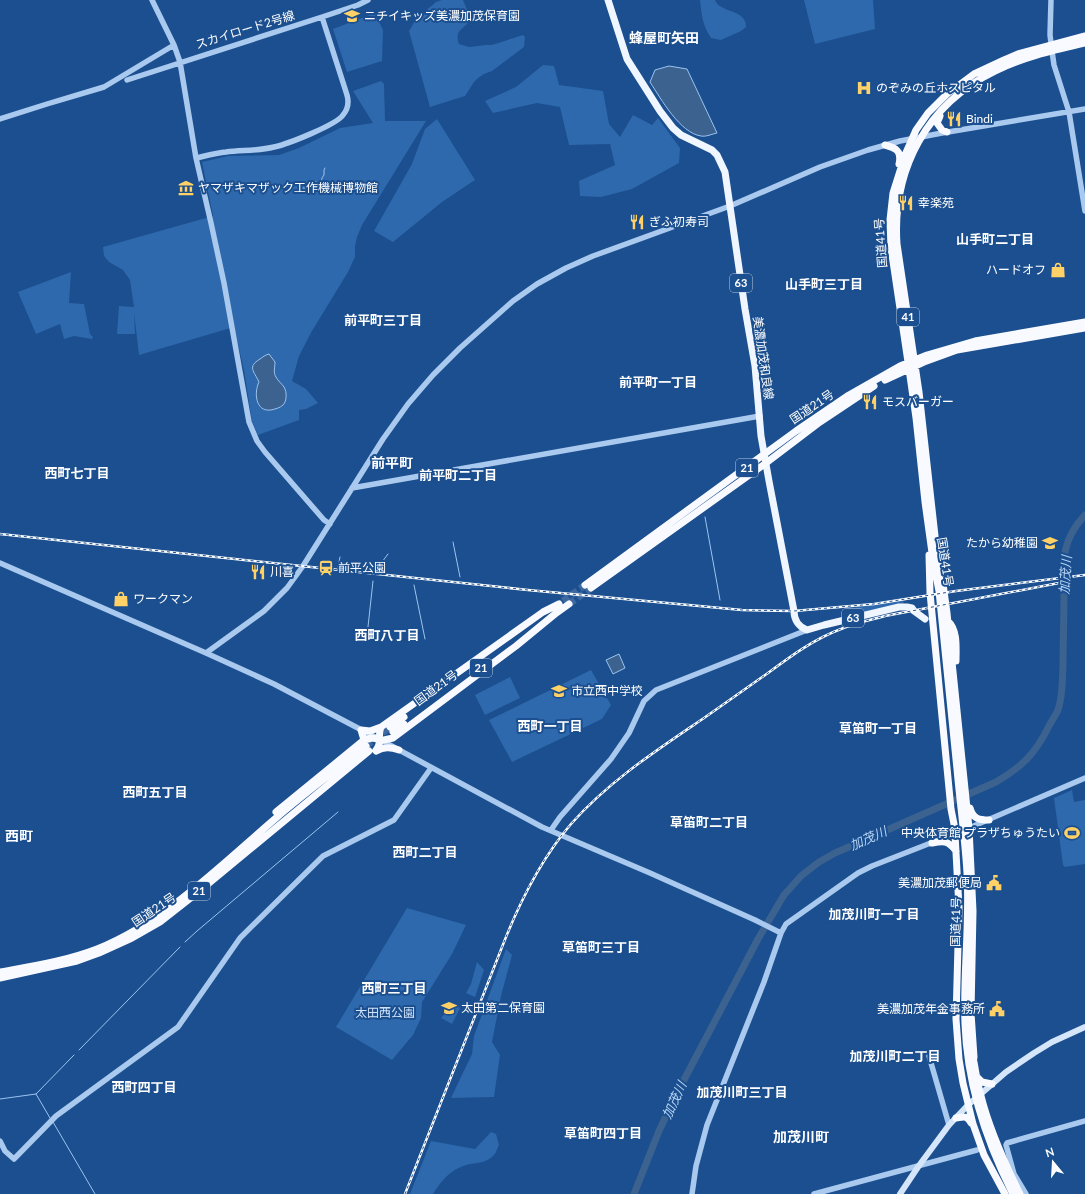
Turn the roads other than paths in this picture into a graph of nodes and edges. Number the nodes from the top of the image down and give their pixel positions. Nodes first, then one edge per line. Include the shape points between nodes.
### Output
1 (152, 0) edge
2 (368, 0) edge
3 (608, 0) edge
4 (1051, 0) edge
5 (322, 17) junction
6 (1085, 36) edge
7 (1085, 43) edge
8 (174, 45) junction
9 (1056, 47) junction
10 (1047, 49) junction
11 (180, 62) junction
12 (127, 80) dead end
13 (951, 102) junction
14 (1085, 109) edge
15 (1069, 112) junction
16 (0, 120) edge
17 (948, 132) junction
18 (922, 137) junction
19 (913, 139) junction
20 (885, 145) junction
21 (196, 158) junction
22 (897, 179) junction
23 (730, 206) junction
24 (1085, 210) edge
25 (1085, 322) edge
26 (1085, 328) edge
27 (912, 364) junction
28 (760, 416) junction
29 (765, 459) junction
30 (352, 488) junction
31 (928, 502) junction
32 (330, 524) junction
33 (930, 542) junction
34 (936, 552) junction
35 (0, 563) edge
36 (588, 587) tunnel mouth
37 (564, 603) junction
38 (925, 619) junction
39 (807, 630) junction
40 (206, 653) junction
41 (381, 727) junction
42 (361, 730) junction
43 (392, 733) junction
44 (380, 740) junction
45 (369, 747) junction
46 (399, 750) junction
47 (431, 768) junction
48 (1085, 778) edge
49 (966, 794) junction
50 (949, 797) junction
51 (990, 820) junction
52 (969, 828) junction
53 (551, 830) junction
54 (955, 834) junction
55 (932, 843) junction
56 (956, 851) junction
57 (958, 885) junction
58 (781, 933) junction
59 (0, 972) edge
60 (0, 978) edge
61 (1085, 1027) edge
62 (929, 1056) dead end
63 (974, 1057) junction
64 (977, 1077) junction
65 (992, 1084) junction
66 (980, 1095) junction
67 (968, 1105) junction
68 (956, 1118) junction
69 (1085, 1121) edge
70 (972, 1124) junction
71 (949, 1125) junction
72 (0, 1140) edge
73 (979, 1142) junction
74 (977, 1150) dead end
75 (918, 1167) junction
76 (692, 1194) edge
77 (814, 1194) edge
78 (900, 1194) edge
79 (1005, 1194) edge
80 (1013, 1194) edge
81 (1016, 1194) edge
82 (1020, 1194) edge
83 (1026, 1194) edge

1 - 8 street
2 - 5 street, スカイロード2号線
3 - 23 main road, 美濃加茂和良線 / 63 via 628,59 660,111 681,135 717,155 725,172
4 - 15 street via 1050,35 1054,65
5 - 11 street, スカイロード2号線
5 - 21 street via 347,95 348,104 344,115 335,122 285,144
6 - 9 highway, 国道41号 / 41
7 - 9 highway, 国道41号 / 41
8 - 11 street
8 - 16 street via 104,87
9 - 10 highway, 国道41号 / 41
10 - 13 highway, 国道41号 / 41 via 980,79
10 - 19 highway, 国道41号 / 41 via 1011,53 974,74 947,94 928,113
11 - 12 street, スカイロード2号線
11 - 21 street
13 - 17 highway via 939,116 937,123 942,130
13 - 18 highway, 国道41号 / 41 via 927,127
14 - 15 street
15 - 17 street
15 - 24 street
17 - 18 street
18 - 19 street
18 - 27 highway, 国道41号 / 41 via 905,171 896,220
19 - 20 street
19 - 22 highway, 国道41号 / 41
20 - 22 highway via 899,152
20 - 23 street via 826,165
21 - 32 street via 222,275 249,422 256,441
22 - 27 highway, 国道41号 / 41 via 892,199 890,236 894,272
23 - 28 main road, 美濃加茂和良線 / 63 via 755,366
23 - 30 street via 579,262 537,284 513,301 460,348 425,384 395,422
25 - 27 highway, 国道21号 / 21 via 975,341 951,347
26 - 27 highway, 国道21号 / 21 via 957,350
27 - 29 highway, 国道21号 / 21
27 - 31 highway, 国道41号 / 41 via 917,426
28 - 29 main road, 美濃加茂和良線 / 63
28 - 30 street
29 - 36 highway, 国道21号 / 21 via 705,498
29 - 39 main road, 美濃加茂和良線 / 63 via 794,614 801,628
30 - 32 street
31 - 33 highway, 国道41号 / 41
31 - 34 highway, 国道41号 / 41
32 - 40 street via 287,588 264,611
33 - 50 highway via 930,593
33 - 80 highway, 国道41号 / 41 via 939,591 967,872 965,1017 969,1064 981,1117
34 - 49 highway via 947,613
34 - 81 highway, 国道41号 / 41 via 968,866 970,909 966,1012 970,1059 988,1132
35 - 40 street
37 - 41 highway via 543,612
37 - 43 highway, 国道21号 / 21
37 - 43 highway via 555,614 516,646
38 - 39 main road, 63 via 912,608 899,607
38 - 49 highway via 946,619 954,633 968,786
38 - 50 highway via 928,622 930,636
39 - 53 street via 656,690 644,701 629,732 611,759
40 - 42 street via 277,686
41 - 42 highway via 370,731
41 - 44 highway
42 - 44 street
42 - 45 highway
43 - 44 highway
43 - 46 highway
44 - 45 highway via 380,744
44 - 45 highway via 372,738
44 - 46 street
45 - 46 highway
45 - 59 highway, 国道21号 / 21 via 277,817 155,918 128,934 75,956
45 - 60 highway, 国道21号 / 21 via 260,846 241,857 160,922 132,938 77,961
46 - 47 street
47 - 53 street
47 - 72 street via 394,820 323,856 240,938 178,1027 52,1120 14,1159 5,1151
48 - 51 street
49 - 51 highway via 974,817 979,820
49 - 52 highway
49 - 54 highway via 961,828
50 - 54 highway
51 - 52 street
52 - 54 street
52 - 57 highway via 962,839
52 - 63 highway via 973,911 971,1013
53 - 58 street
54 - 55 street
54 - 56 highway
55 - 56 highway via 944,841
55 - 58 street via 858,873 786,924
56 - 57 highway
57 - 67 highway via 956,1019 959,1059
58 - 76 street via 707,1125 696,1166
61 - 65 main road via 1034,1053
62 - 71 street
63 - 64 highway
63 - 67 highway via 971,1098
64 - 65 highway via 982,1082
64 - 66 highway
65 - 66 main road
66 - 67 main road
66 - 73 highway
66 - 82 highway
67 - 68 main road
67 - 70 highway
68 - 70 highway via 965,1116
68 - 71 main road
69 - 83 street via 1006,1144 1014,1174
70 - 73 highway
71 - 75 main road
73 - 79 highway
74 - 75 street
75 - 77 street
75 - 78 main road

